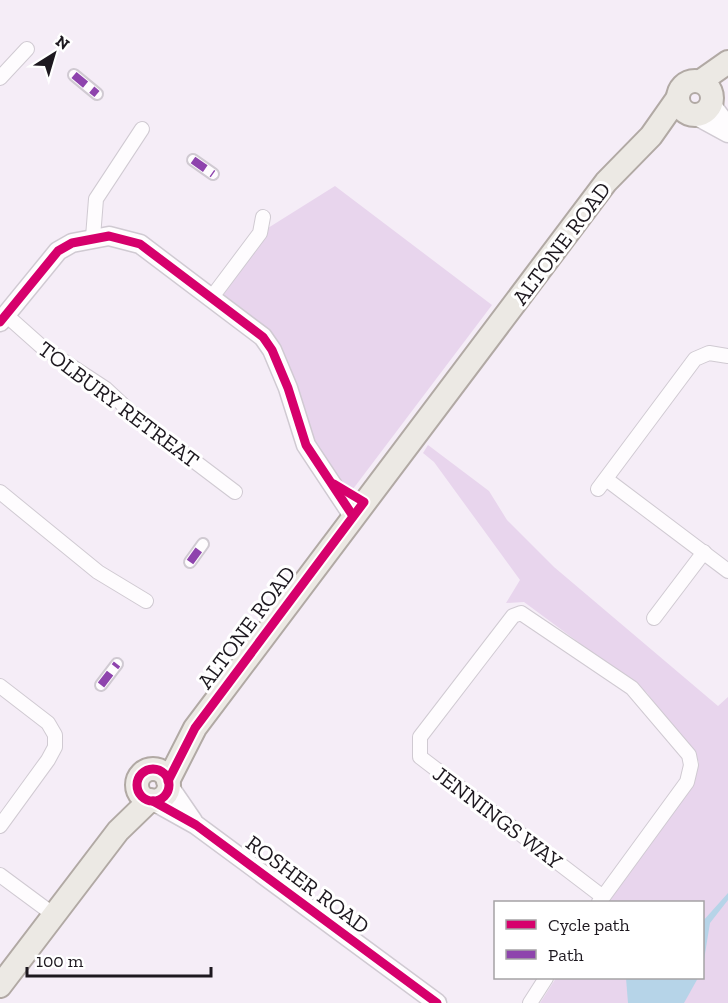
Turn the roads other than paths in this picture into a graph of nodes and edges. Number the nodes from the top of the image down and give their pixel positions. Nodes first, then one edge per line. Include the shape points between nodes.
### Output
1 (27, 49) dead end
2 (728, 62) edge
3 (728, 71) edge
4 (74, 75) dead end
5 (0, 78) edge
6 (98, 94) dead end
7 (698, 101) junction
8 (728, 127) edge
9 (142, 129) dead end
10 (728, 133) edge
11 (193, 160) dead end
12 (213, 174) dead end
13 (263, 217) dead end
14 (93, 237) junction
15 (212, 297) junction
16 (3, 319) edge
17 (728, 356) edge
18 (0, 492) edge
19 (235, 492) dead end
20 (358, 509) junction
21 (203, 544) dead end
22 (704, 552) junction
23 (190, 562) dead end
24 (728, 571) edge
25 (146, 601) dead end
26 (654, 618) dead end
27 (117, 664) dead end
28 (101, 685) dead end
29 (0, 686) edge
30 (155, 787) junction
31 (0, 826) edge
32 (0, 875) edge
33 (601, 900) edge
34 (54, 915) junction
35 (545, 979) edge
36 (0, 986) edge
37 (437, 1003) edge
38 (530, 1003) edge

1 - 5 street
2 - 7 main road, ALTONE ROAD
3 - 7 main road, ALTONE ROAD
4 - 6 street
7 - 8 street
7 - 10 street
7 - 20 main road, ALTONE ROAD via 651,136 606,182
9 - 14 street via 96,199
11 - 12 street
13 - 15 street via 260,233
14 - 15 street via 109,236 140,244
14 - 16 street via 58,251
15 - 20 street via 252,326 272,350 306,445
16 - 19 street, TOLBURY RETREAT via 106,389 136,417
17 - 22 street via 709,353 695,359 602,484
18 - 25 street via 74,554
20 - 30 main road, ALTONE ROAD
21 - 23 street
22 - 24 street
22 - 26 street
27 - 28 street
29 - 31 street via 48,723 55,735 48,760
30 - 34 main road, ALTONE ROAD
30 - 37 street, ROSHER ROAD via 196,825
32 - 34 street
33 - 33 street, JENNINGS WAY via 420,757 420,737 513,616 521,613 632,688 689,755 687,782
34 - 36 main road, ALTONE ROAD
35 - 38 street

